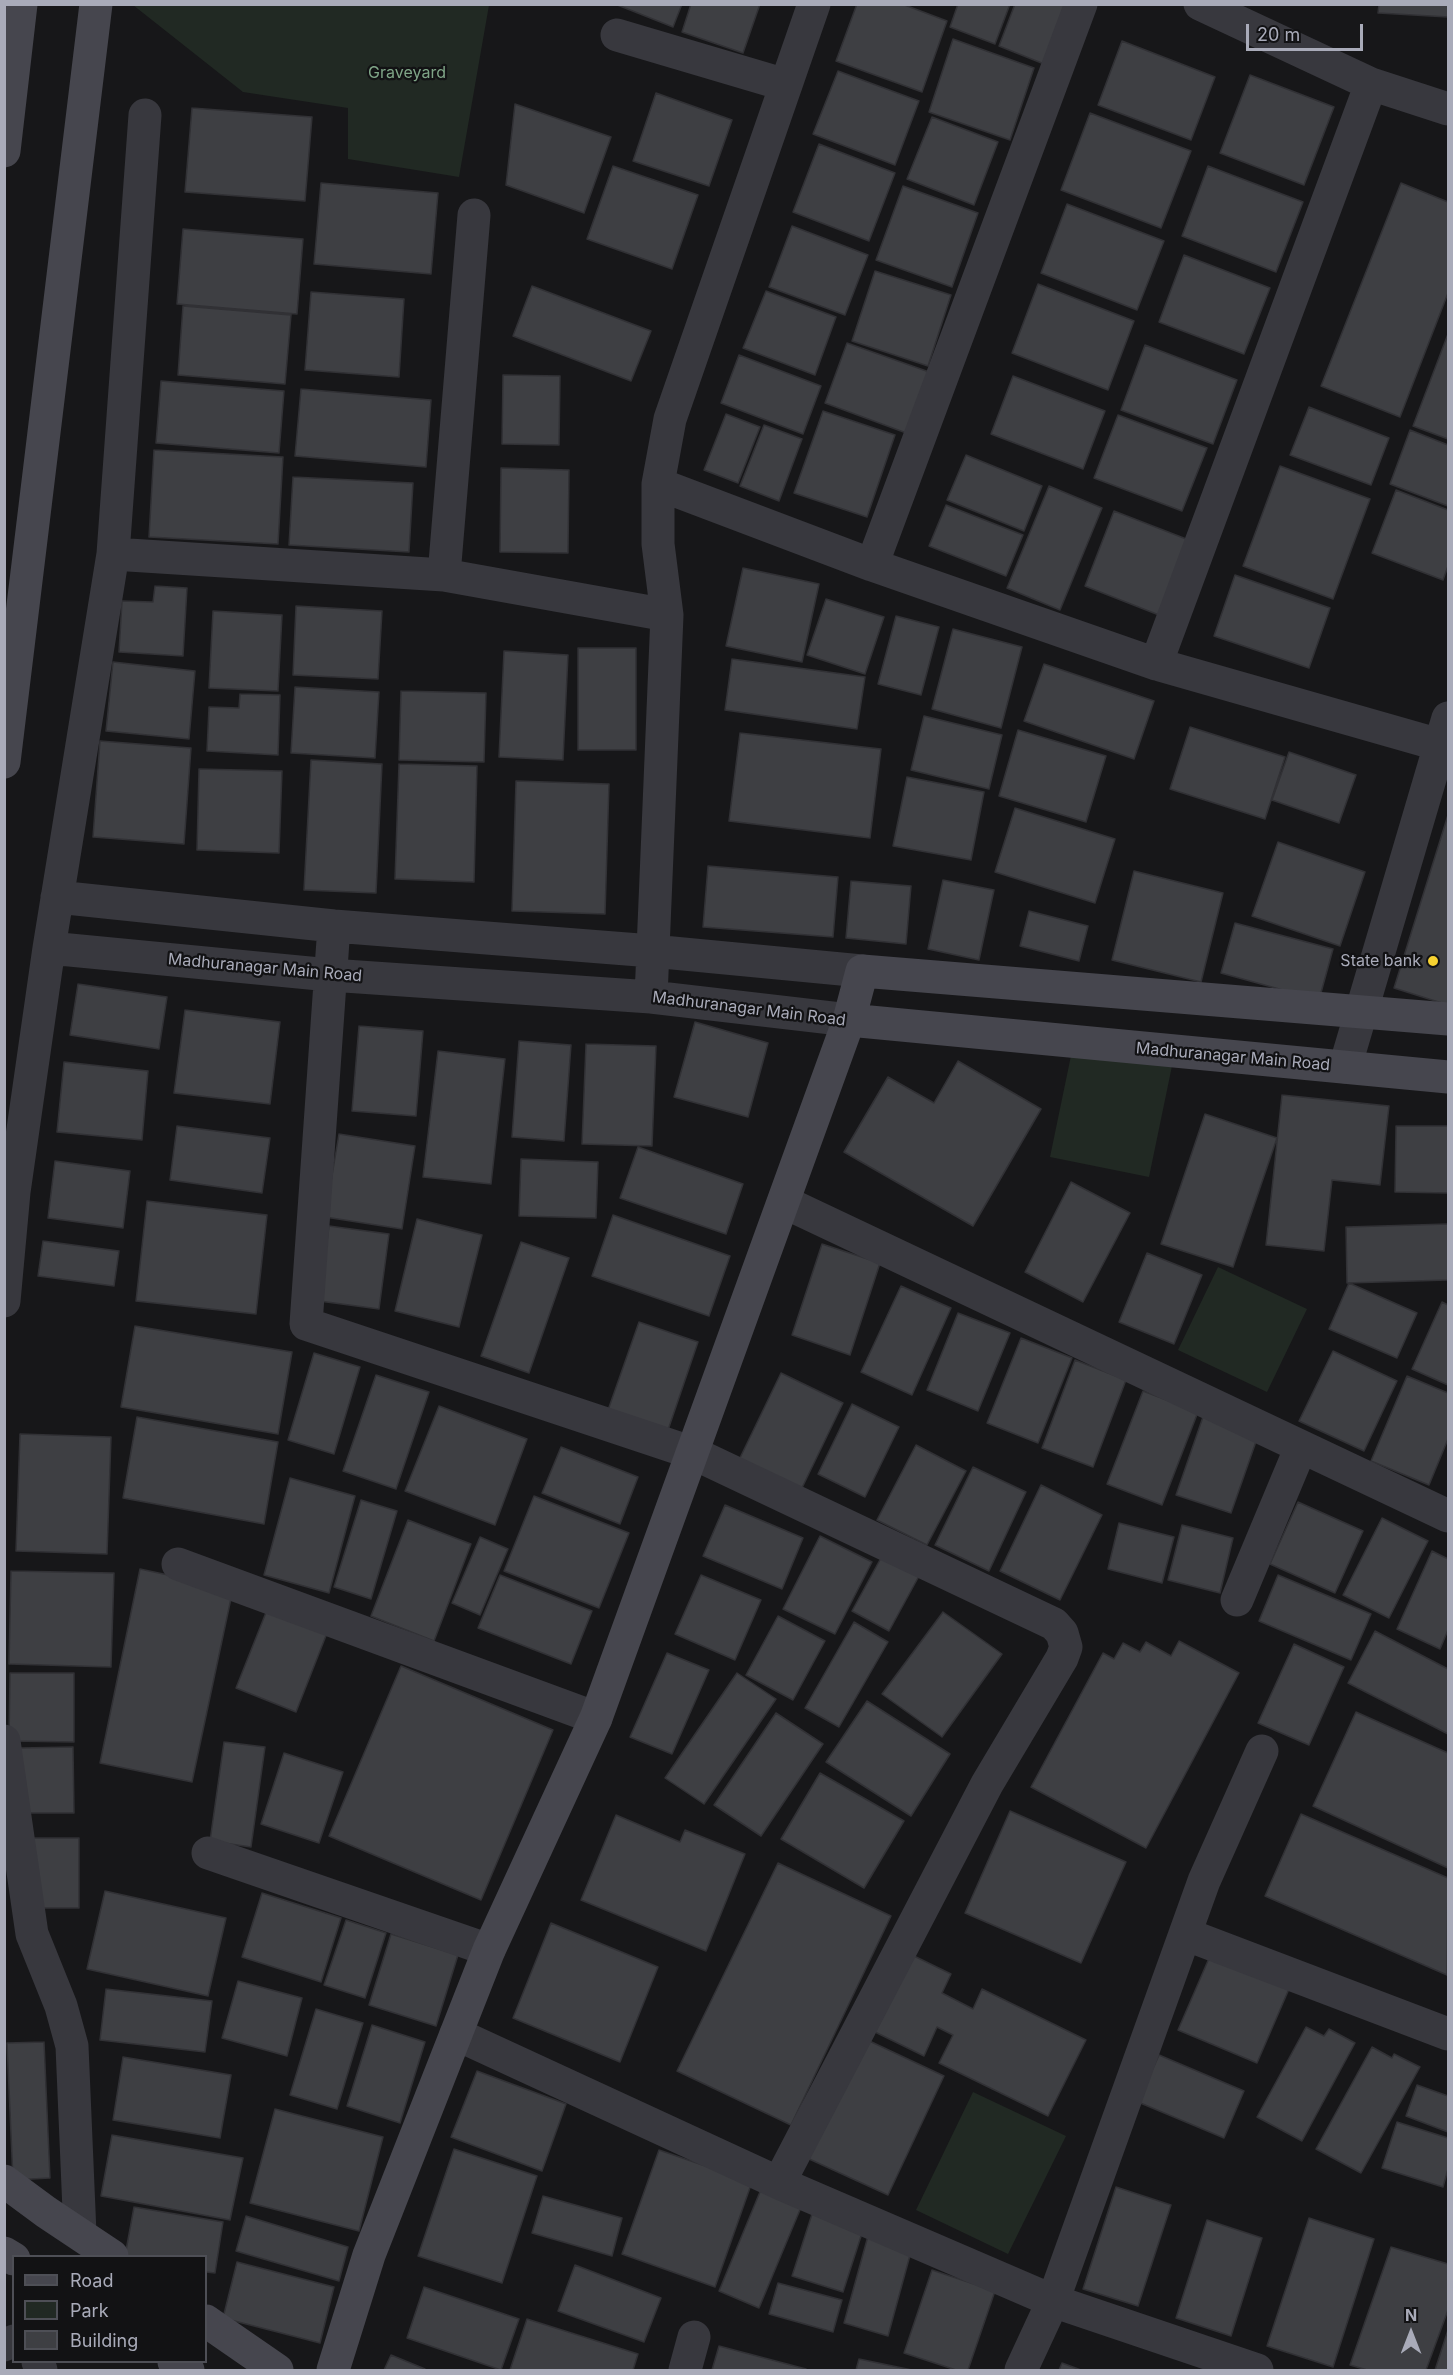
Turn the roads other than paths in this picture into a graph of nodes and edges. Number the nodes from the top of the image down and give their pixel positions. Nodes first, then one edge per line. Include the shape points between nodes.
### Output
1 (21, 4) edge
2 (96, 4) edge
3 (814, 4) edge
4 (1081, 4) edge
5 (1200, 4) edge
6 (617, 35) dead end
7 (1371, 84) junction
8 (786, 85) junction
9 (1449, 109) edge
10 (145, 115) dead end
11 (4, 151) edge
12 (474, 215) dead end
13 (658, 484) junction
14 (112, 554) junction
15 (872, 565) junction
16 (444, 575) junction
17 (667, 615) junction
18 (1156, 664) junction
19 (1444, 732) edge
20 (4, 762) edge
21 (57, 897) junction
22 (334, 926) junction
23 (49, 948) junction
24 (652, 951) junction
25 (862, 971) junction
26 (330, 975) junction
27 (651, 997) junction
28 (1361, 1012) junction
29 (1449, 1019) edge
30 (849, 1020) junction
31 (1345, 1068) junction
32 (1449, 1077) edge
33 (784, 1202) junction
34 (4, 1301) edge
35 (1301, 1448) junction
36 (693, 1453) junction
37 (1446, 1508) edge
38 (178, 1564) dead end
39 (1237, 1600) dead end
40 (596, 1718) junction
41 (4, 1741) edge
42 (1262, 1751) dead end
43 (208, 1853) dead end
44 (1185, 1934) junction
45 (489, 1950) junction
46 (456, 2034) junction
47 (1449, 2034) edge
48 (4, 2181) edge
49 (779, 2183) junction
50 (80, 2234) junction
51 (111, 2255) edge
52 (1053, 2301) junction
53 (207, 2322) edge
54 (694, 2337) dead end
55 (277, 2370) edge
56 (333, 2370) edge
57 (685, 2370) edge
58 (1021, 2370) edge
59 (1257, 2370) edge

1 - 11 street
2 - 20 street
3 - 8 street
4 - 15 street
5 - 7 street
6 - 8 street
7 - 9 street
7 - 18 street
8 - 13 street via 670,419
10 - 14 street
12 - 16 street
13 - 15 street
13 - 17 street via 658,544
14 - 16 street
14 - 21 street
15 - 18 street
16 - 17 street
17 - 24 street
18 - 19 street
19 - 28 street
21 - 22 street
21 - 23 street
22 - 24 street
22 - 26 street
23 - 26 street, Madhuranagar Main Road
23 - 34 street via 14,1192
24 - 25 street
24 - 27 street
25 - 28 street
25 - 30 street
26 - 27 street, Madhuranagar Main Road
26 - 36 street via 306,1324
27 - 30 street, Madhuranagar Main Road
28 - 29 street
28 - 31 street
30 - 31 street, Madhuranagar Main Road
30 - 33 street
31 - 32 street, Madhuranagar Main Road
33 - 35 street
33 - 36 street
35 - 37 street
35 - 39 street
36 - 40 street
36 - 49 street via 1054,1624 1066,1647 987,1784
38 - 40 street
40 - 45 street
41 - 50 street via 32,1934 61,2006 72,2046
42 - 44 street via 1204,1881
43 - 45 street
44 - 47 street
44 - 52 street
45 - 46 street
46 - 49 street
46 - 56 street via 369,2255
48 - 50 street
49 - 52 street
50 - 51 street
52 - 58 street
52 - 59 street
53 - 55 street
54 - 57 street

